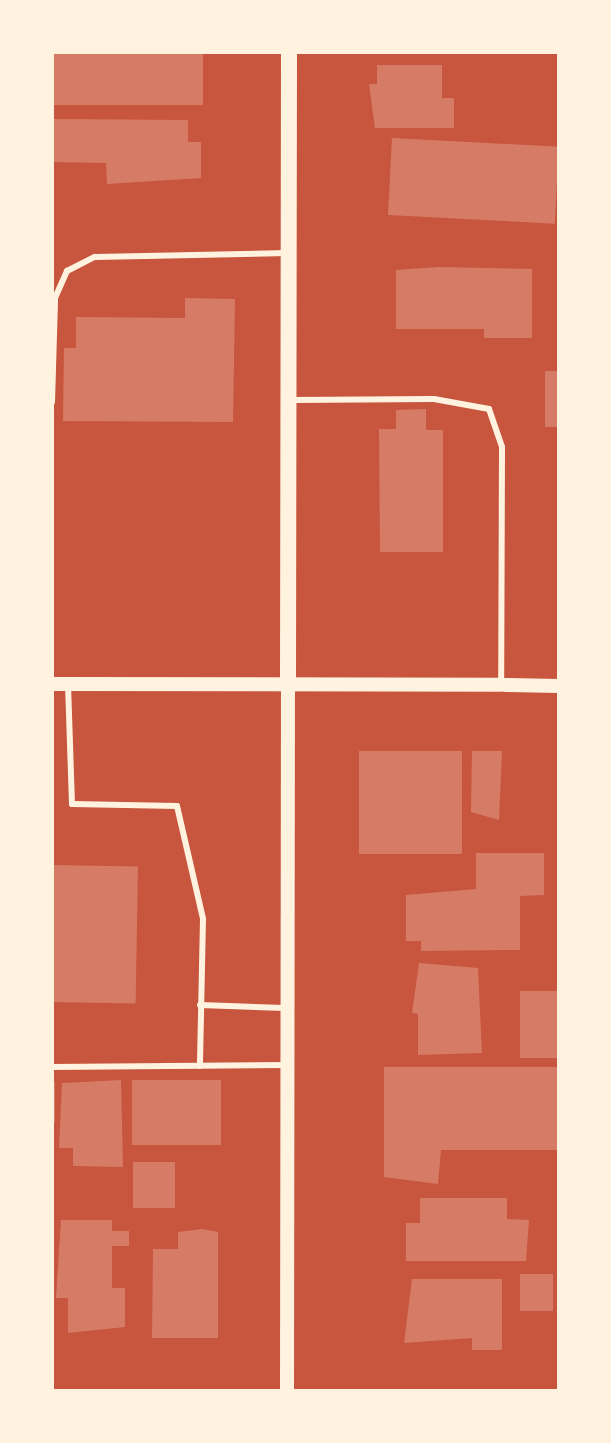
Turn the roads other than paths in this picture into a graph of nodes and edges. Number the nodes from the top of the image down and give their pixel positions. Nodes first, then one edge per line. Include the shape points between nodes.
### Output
1 (289, 52) edge
2 (288, 253) junction
3 (288, 400) junction
4 (52, 402) edge
5 (52, 684) edge
6 (68, 684) junction
7 (288, 684) junction
8 (503, 685) junction
9 (559, 686) edge
10 (200, 1005) junction
11 (285, 1008) junction
12 (285, 1065) junction
13 (200, 1066) junction
14 (52, 1067) edge
15 (287, 1391) edge

1 - 2 main road
2 - 3 main road
2 - 4 lane via 95,257 67,271 55,298
3 - 7 main road
3 - 8 lane via 434,399 489,409 502,447
5 - 6 street
6 - 7 street
6 - 10 lane via 72,804 177,806 203,919
7 - 8 street
7 - 11 street
8 - 9 street
10 - 11 lane
10 - 13 lane
11 - 12 street
12 - 13 lane
12 - 15 street
13 - 14 lane

